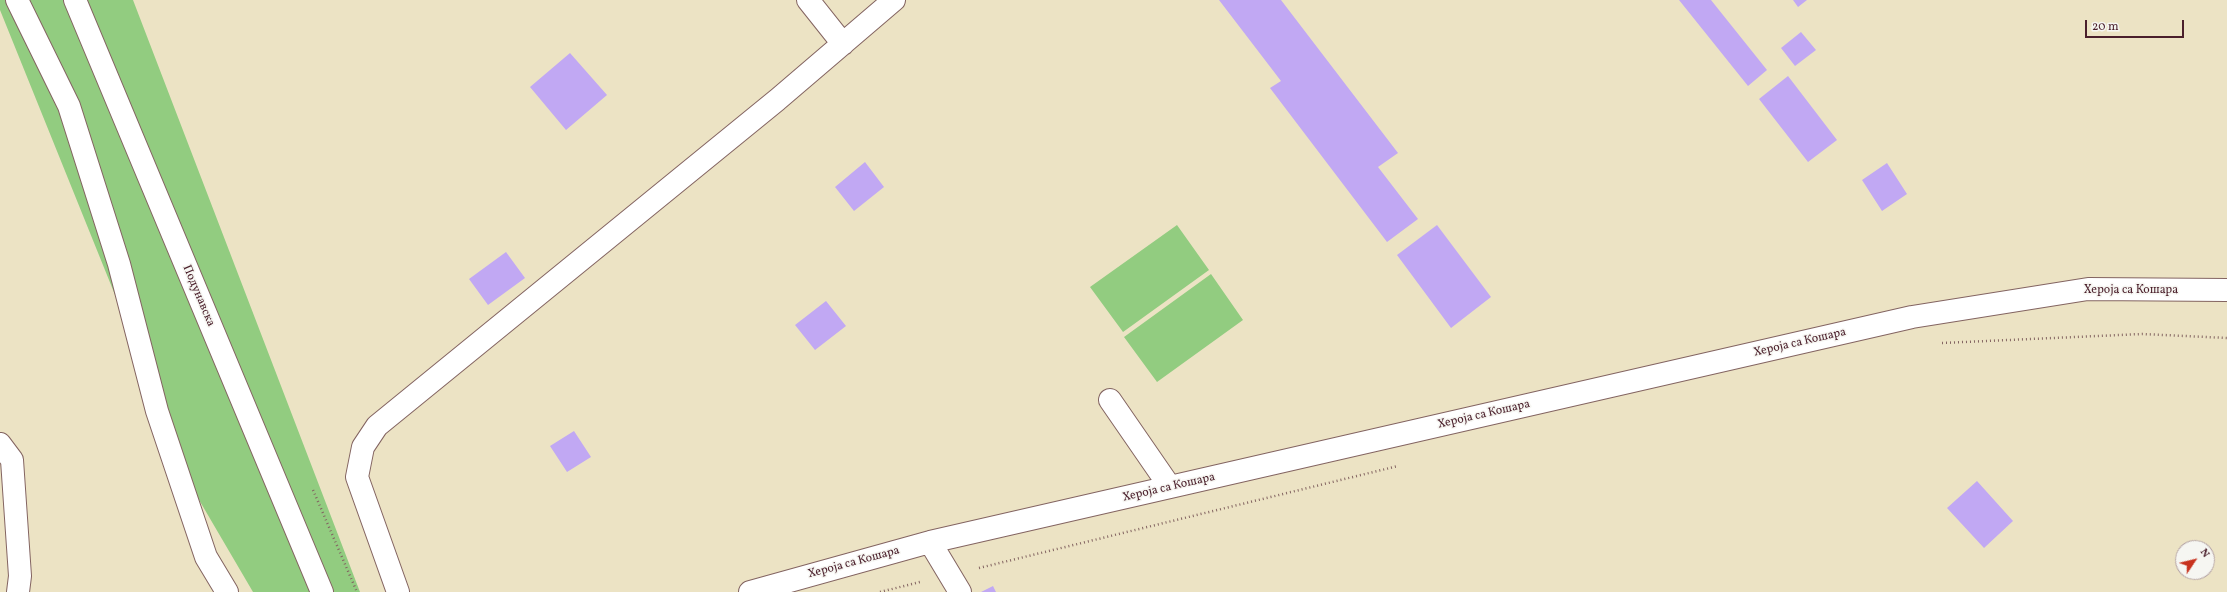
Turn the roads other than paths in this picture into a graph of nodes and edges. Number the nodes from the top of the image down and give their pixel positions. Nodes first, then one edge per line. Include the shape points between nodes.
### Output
1 (16, 0) edge
2 (75, 0) edge
3 (808, 0) edge
4 (894, 0) edge
5 (843, 44) junction
6 (2227, 290) edge
7 (1110, 400) dead end
8 (0, 444) edge
9 (1170, 487) junction
10 (930, 542) junction
11 (955, 584) edge
12 (18, 592) edge
13 (227, 592) edge
14 (322, 592) edge
15 (398, 592) edge
16 (750, 592) edge

1 - 13 street via 69,106 119,264 157,411 206,557
2 - 14 street, Подунавска
3 - 5 street
4 - 5 street
5 - 15 street via 378,426 363,446 357,477
6 - 9 street, Хероја са Кошара via 2088,290 1912,317
7 - 9 street
8 - 12 street via 12,460 20,576
9 - 10 street, Хероја са Кошара
10 - 11 street
10 - 16 street, Хероја са Кошара

